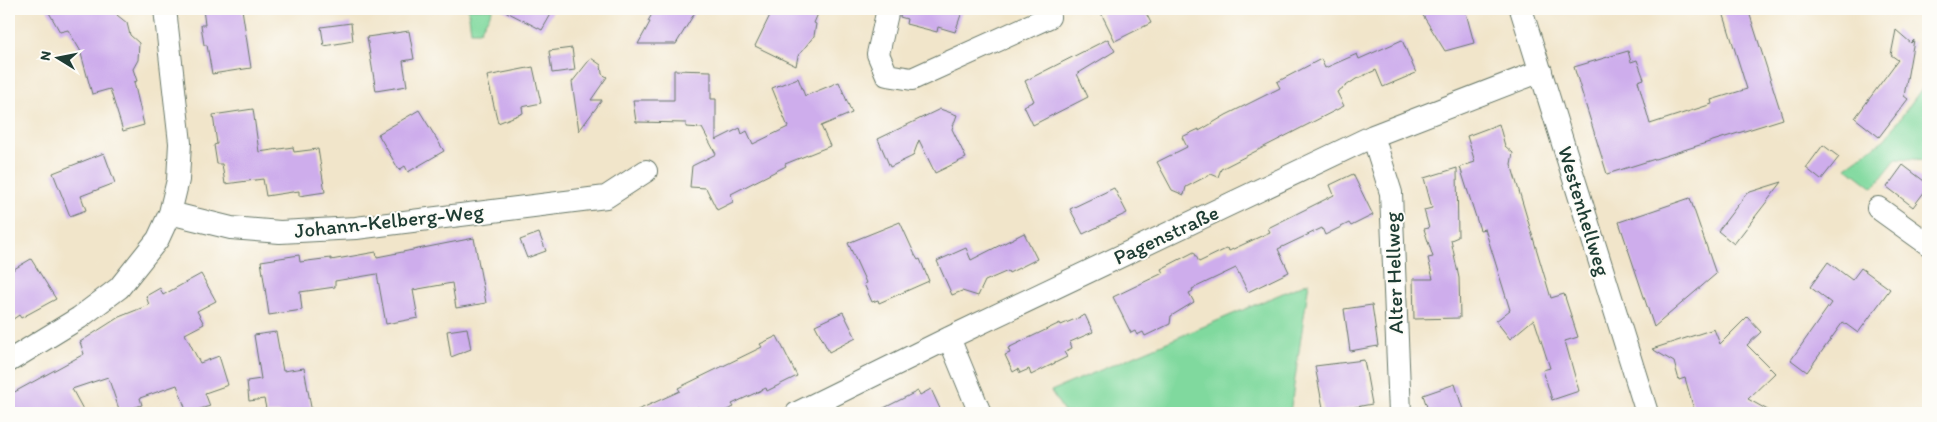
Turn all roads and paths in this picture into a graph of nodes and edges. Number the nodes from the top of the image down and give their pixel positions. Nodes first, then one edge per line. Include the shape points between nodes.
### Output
1 (165, 9) edge
2 (888, 9) edge
3 (1521, 9) edge
4 (1049, 17) dead end
5 (1541, 71) junction
6 (1373, 136) junction
7 (646, 171) dead end
8 (1878, 208) dead end
9 (170, 213) junction
10 (1928, 244) edge
11 (949, 338) junction
12 (9, 361) edge
13 (797, 413) edge
14 (980, 413) edge
15 (1400, 413) edge
16 (1647, 413) edge

1 - 9 street via 180,144 178,180
2 - 4 street via 878,54 887,75 912,79
3 - 5 street, Westenhellweg
5 - 6 street, Pagenstraße
5 - 16 street, Westenhellweg
6 - 11 street, Pagenstraße
6 - 15 street, Alter Hellweg via 1391,193
7 - 9 street, Johann-Kelberg-Weg via 606,197 356,228 280,232 231,228
8 - 10 street
9 - 12 street via 158,239 119,288 79,318
11 - 13 street, Pagenstraße
11 - 14 street

